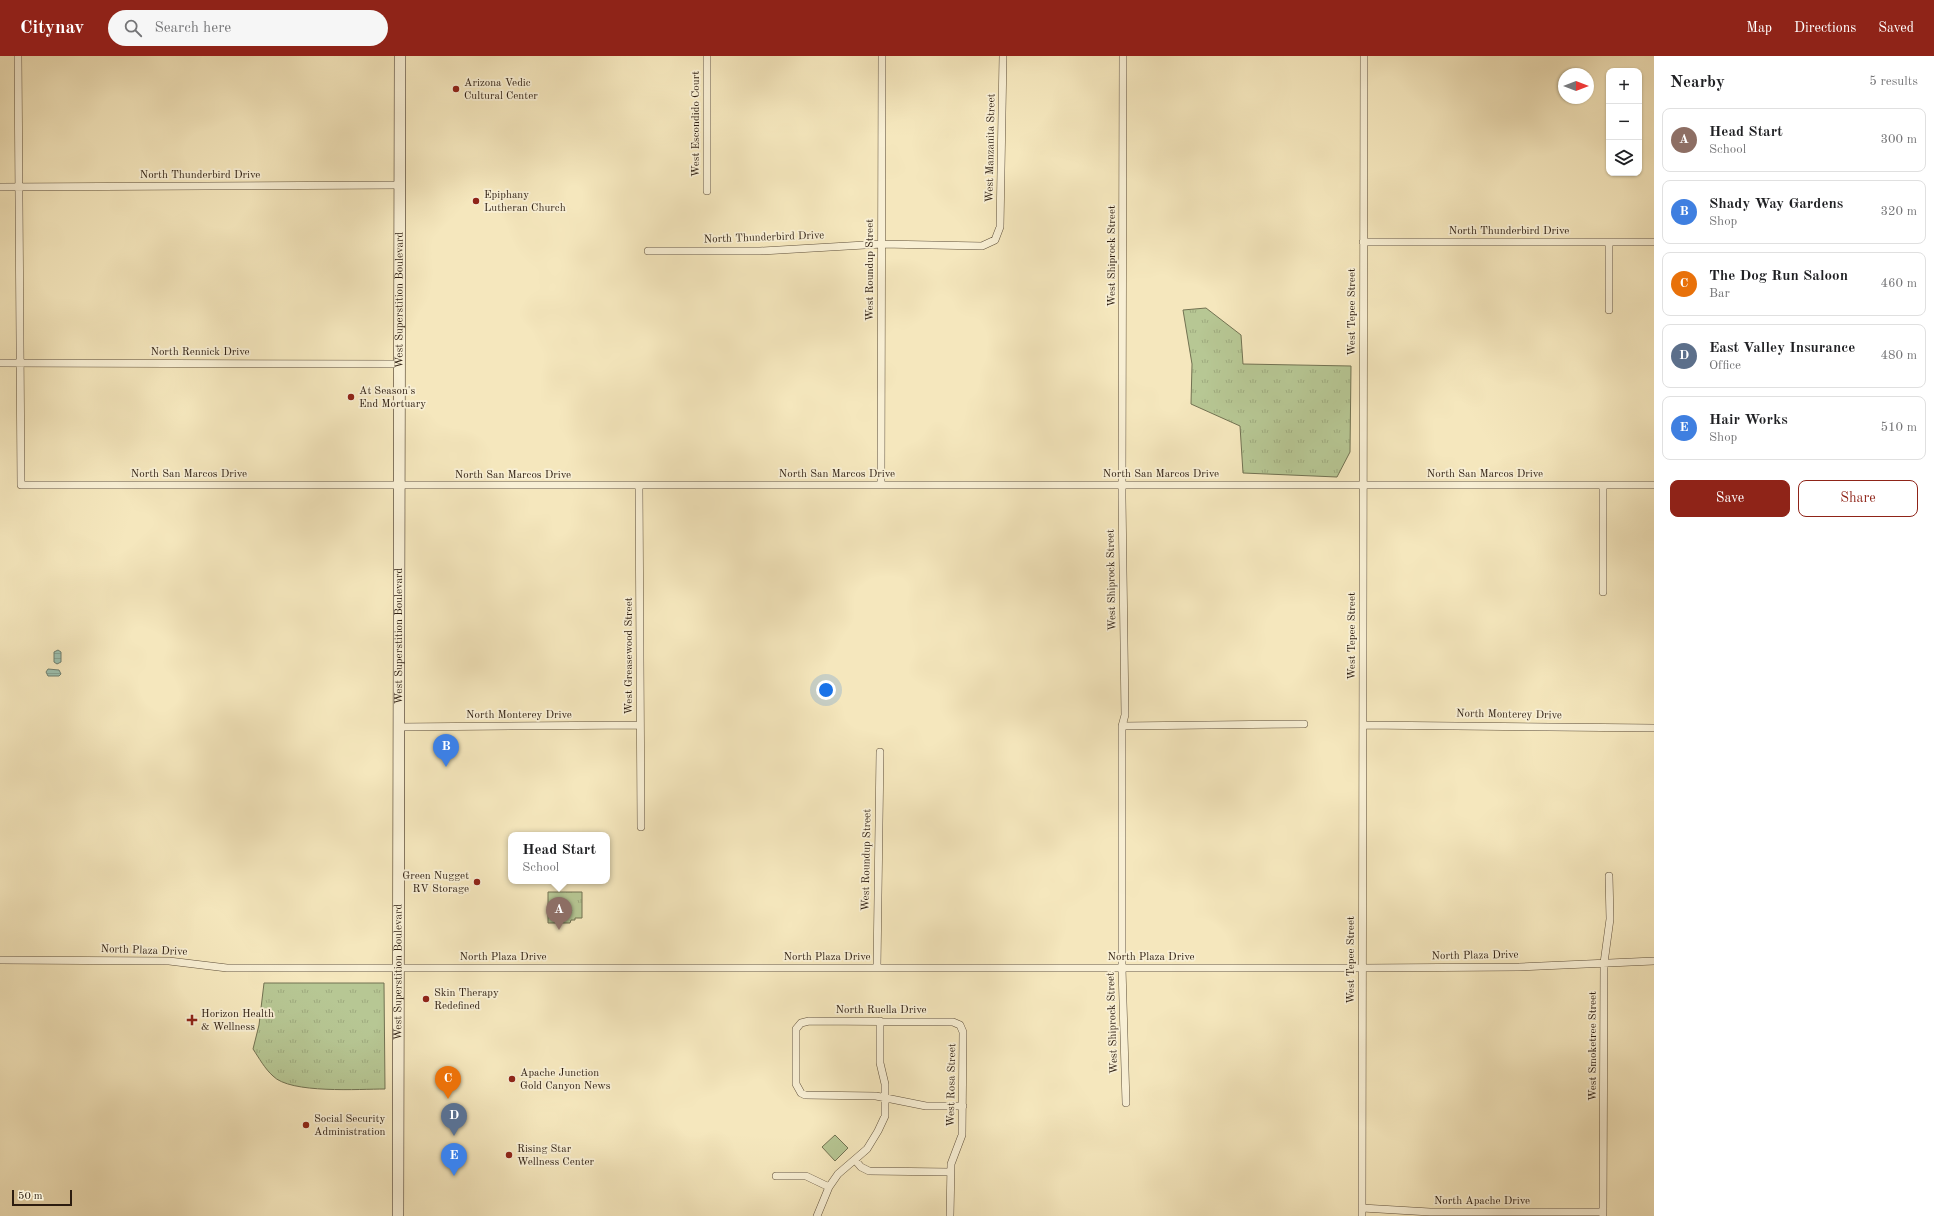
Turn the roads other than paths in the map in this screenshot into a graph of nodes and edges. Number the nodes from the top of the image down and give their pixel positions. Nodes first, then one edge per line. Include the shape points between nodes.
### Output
1 (18, 56) edge
2 (400, 56) edge
3 (707, 56) edge
4 (882, 56) edge
5 (1004, 56) edge
6 (1123, 56) edge
7 (1364, 56) edge
8 (399, 185) junction
9 (0, 187) edge
10 (19, 187) junction
11 (708, 191) dead end
12 (995, 240) joint
13 (1364, 242) junction
14 (1610, 242) junction
15 (1654, 242) edge
16 (882, 244) junction
17 (648, 251) dead end
18 (1609, 310) dead end
19 (0, 363) edge
20 (19, 363) junction
21 (399, 364) junction
22 (881, 484) junction
23 (639, 485) junction
24 (1122, 485) junction
25 (1363, 485) junction
26 (1603, 485) junction
27 (1654, 485) edge
28 (399, 486) junction
29 (1603, 592) dead end
30 (1304, 724) dead end
31 (640, 725) junction
32 (1363, 725) junction
33 (1122, 726) junction
34 (398, 727) junction
35 (1654, 728) edge
36 (880, 752) dead end
37 (641, 827) dead end
38 (1609, 876) dead end
39 (0, 960) edge
40 (1654, 961) edge
41 (1604, 963) junction
42 (398, 967) junction
43 (877, 968) junction
44 (1122, 968) junction
45 (1362, 968) junction
46 (880, 1021) junction
47 (960, 1025) joint
48 (886, 1098) junction
49 (1126, 1103) dead end
50 (963, 1106) junction
51 (855, 1160) junction
52 (950, 1172) junction
53 (776, 1176) dead end
54 (829, 1187) junction
55 (1362, 1208) junction
56 (1603, 1214) edge
57 (398, 1216) edge
58 (817, 1216) edge
59 (950, 1216) edge
60 (1362, 1216) edge

1 - 10 street
2 - 8 main road, West Superstition Boulevard
3 - 11 street, West Escondido Court
4 - 16 street, West Roundup Street
5 - 12 street, West Manzanita Street via 1000,227
6 - 24 street, West Shiprock Street
7 - 13 street, West Tepee Street
8 - 10 street, North Thunderbird Drive
8 - 21 main road, West Superstition Boulevard
9 - 10 street, North Thunderbird Drive
10 - 20 street
12 - 16 street, North Thunderbird Drive via 982,246
13 - 14 street, North Thunderbird Drive
13 - 25 street, West Tepee Street
14 - 15 street, North Thunderbird Drive
14 - 18 street
16 - 17 street, North Thunderbird Drive via 760,251
16 - 22 street, West Roundup Street
19 - 20 street, North Rennick Drive
20 - 21 street, North Rennick Drive
20 - 28 street, North San Marcos Drive via 21,485
21 - 28 main road, West Superstition Boulevard
22 - 23 street, North San Marcos Drive
22 - 24 street, North San Marcos Drive
23 - 28 street, North San Marcos Drive
23 - 31 street, West Greasewood Street
24 - 25 street, North San Marcos Drive
24 - 33 street, West Shiprock Street via 1125,715
25 - 26 street, North San Marcos Drive
25 - 32 street, West Tepee Street
26 - 27 street, North San Marcos Drive
26 - 29 street
28 - 34 main road, West Superstition Boulevard
30 - 33 street
31 - 34 street, North Monterey Drive
31 - 37 street, West Greasewood Street
32 - 35 street, North Monterey Drive
32 - 45 street, West Tepee Street
33 - 44 street, West Shiprock Street
34 - 42 main road, West Superstition Boulevard
36 - 43 street, West Roundup Street
38 - 41 street, West Smoketree Street via 1610,919
39 - 42 street, North Plaza Drive via 180,962 227,968
40 - 41 street, North Plaza Drive
41 - 45 street, North Plaza Drive via 1519,967
41 - 56 street, West Smoketree Street
42 - 43 street, North Plaza Drive
42 - 57 main road, West Superstition Boulevard
43 - 44 street, North Plaza Drive
44 - 45 street, North Plaza Drive
44 - 49 street, West Shiprock Street
45 - 55 street, West Tepee Street
46 - 47 street, North Ruella Drive via 953,1022
46 - 48 street via 880,1063
46 - 48 street, North Ruella Drive via 809,1021 801,1024 796,1029 796,1084 801,1093 809,1096
47 - 50 street, West Rosa Street via 963,1032
48 - 50 street via 926,1106
48 - 51 street via 885,1116 878,1131 867,1149
50 - 52 street, West Rosa Street via 962,1135
51 - 52 street via 869,1171
51 - 54 street via 838,1174
52 - 59 street, West Rosa Street
53 - 54 street via 806,1176
54 - 58 street
55 - 56 street, North Apache Drive via 1430,1212
55 - 60 street, West Tepee Street

